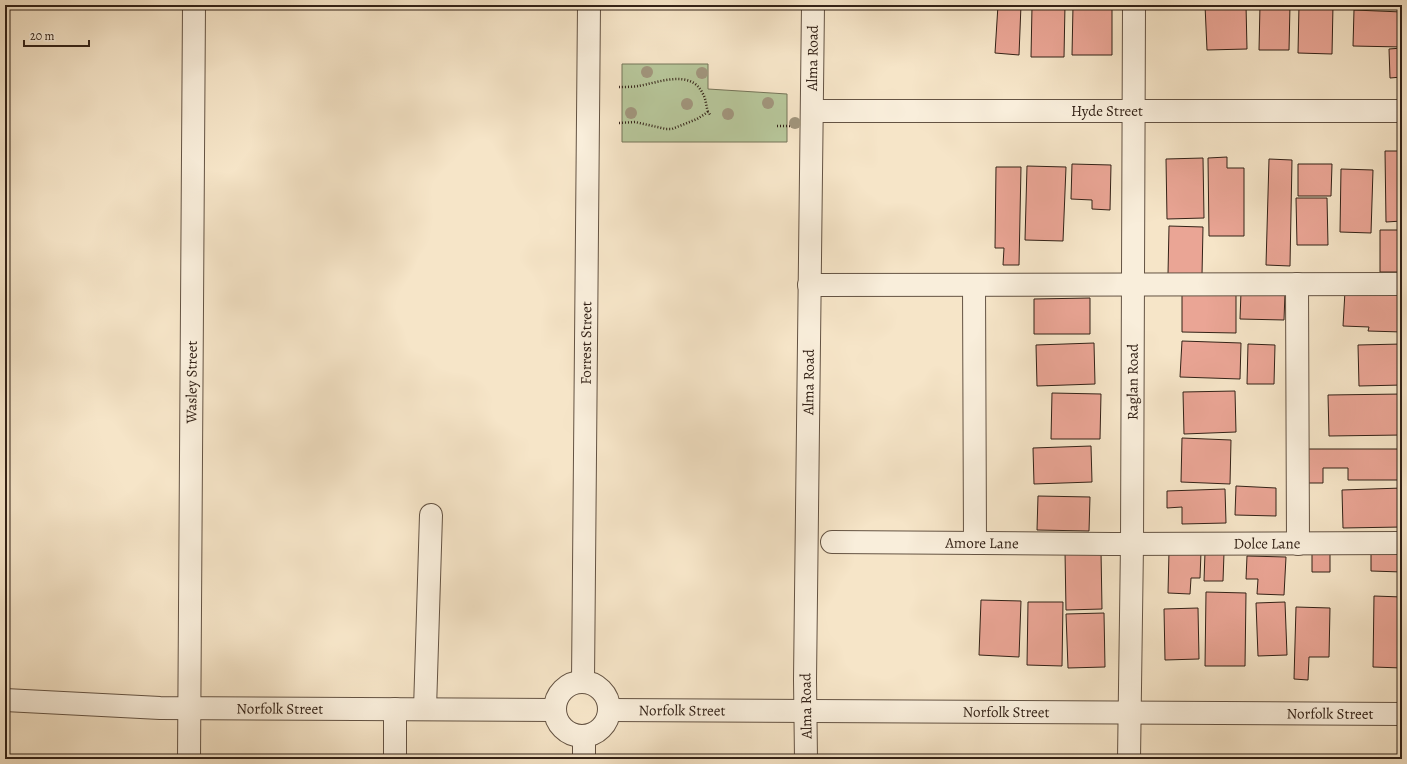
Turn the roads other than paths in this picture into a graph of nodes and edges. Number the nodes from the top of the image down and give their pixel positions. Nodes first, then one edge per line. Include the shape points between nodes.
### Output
1 (194, 5) edge
2 (589, 5) edge
3 (813, 5) edge
4 (1134, 5) edge
5 (812, 111) junction
6 (1134, 111) junction
7 (1402, 111) edge
8 (1297, 284) junction
9 (1402, 284) edge
10 (809, 285) junction
11 (974, 285) junction
12 (1133, 285) junction
13 (430, 515) dead end
14 (832, 542) dead end
15 (975, 543) junction
16 (1402, 543) edge
17 (1132, 544) junction
18 (1298, 544) junction
19 (583, 681) junction
20 (5, 700) edge
21 (190, 708) junction
22 (395, 709) junction
23 (425, 709) junction
24 (554, 710) junction
25 (609, 710) junction
26 (806, 711) junction
27 (1129, 713) junction
28 (1402, 714) edge
29 (584, 736) junction
30 (189, 759) edge
31 (395, 759) edge
32 (584, 759) edge
33 (806, 759) edge
34 (1129, 759) edge

1 - 21 street, Wasley Street
2 - 19 street, Forrest Street
3 - 5 street, Alma Road
4 - 6 street, Raglan Road
5 - 6 street, Hyde Street
5 - 10 street, Alma Road
6 - 7 street, Hyde Street
6 - 12 street, Raglan Road
8 - 9 street
8 - 12 street
8 - 18 street
10 - 11 street
10 - 26 street, Alma Road
11 - 12 street
11 - 15 street
12 - 17 street, Raglan Road
13 - 23 street
14 - 15 street, Amore Lane
15 - 17 street, Amore Lane
16 - 18 street, Dolce Lane
17 - 18 street, Dolce Lane
17 - 27 street, Raglan Road
19 - 24 street via 572,683 562,690 556,699
19 - 25 street via 596,685 606,696
20 - 21 street, Norfolk Street
21 - 22 street, Norfolk Street
21 - 30 street, Wasley Street
22 - 23 street, Norfolk Street
22 - 31 street
23 - 24 street, Norfolk Street
24 - 29 street via 559,724 570,734
25 - 26 street, Norfolk Street
25 - 29 street via 606,722 596,732
26 - 27 street, Norfolk Street
26 - 33 street, Alma Road
27 - 28 street, Norfolk Street
27 - 34 street, Raglan Road
29 - 32 street

